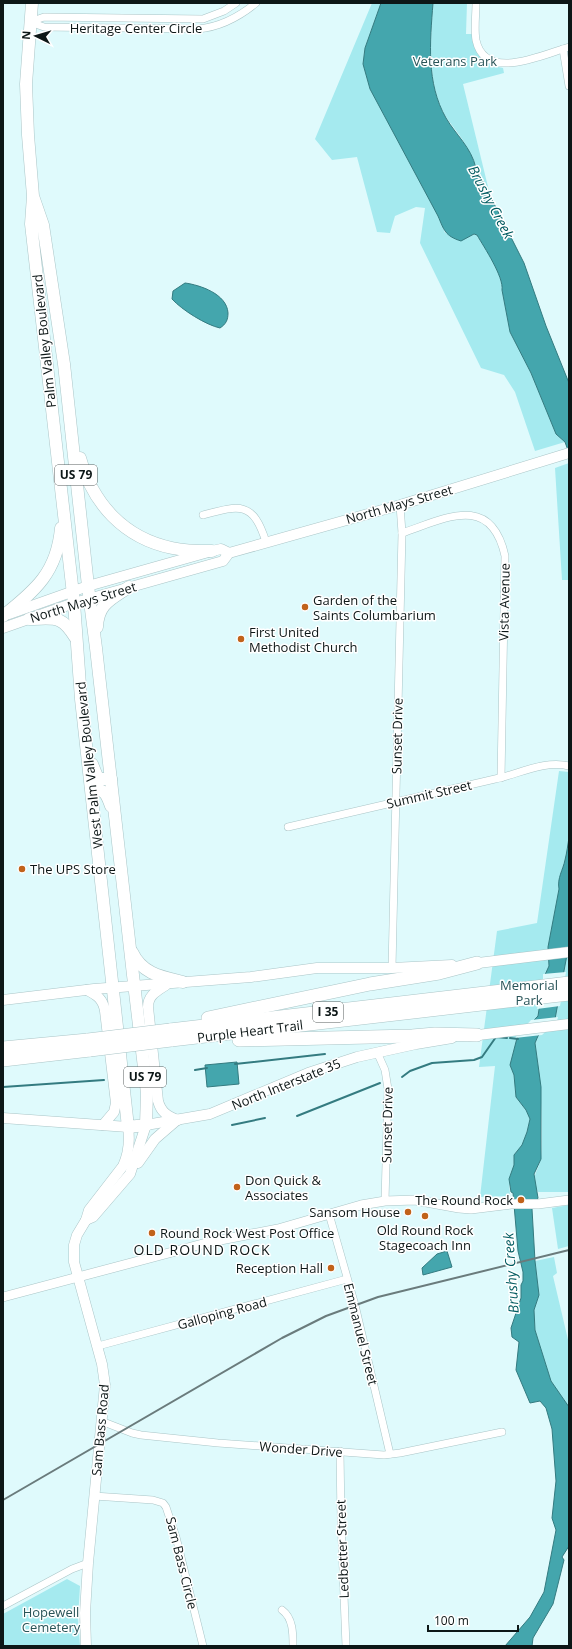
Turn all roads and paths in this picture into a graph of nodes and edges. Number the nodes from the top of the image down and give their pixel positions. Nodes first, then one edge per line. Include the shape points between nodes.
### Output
1 (32, 3) edge
2 (236, 3) edge
3 (256, 3) edge
4 (476, 3) edge
5 (30, 22) junction
6 (566, 48) edge
7 (569, 86) edge
8 (32, 196) junction
9 (64, 364) joint
10 (70, 417) junction
11 (569, 453) edge
12 (60, 487) junction
13 (400, 505) junction
14 (203, 515) dead end
15 (402, 533) junction
16 (266, 542) junction
17 (212, 551) junction
18 (229, 553) junction
19 (88, 586) junction
20 (129, 587) junction
21 (73, 597) junction
22 (90, 599) junction
23 (3, 616) edge
24 (29, 619) junction
25 (3, 628) edge
26 (76, 638) junction
27 (96, 648) junction
28 (88, 751) junction
29 (569, 766) edge
30 (501, 778) junction
31 (111, 779) junction
32 (91, 787) junction
33 (396, 802) junction
34 (115, 816) junction
35 (288, 827) dead end
36 (129, 947) junction
37 (569, 952) edge
38 (481, 963) junction
39 (392, 968) junction
40 (183, 982) junction
41 (569, 983) edge
42 (166, 984) junction
43 (134, 987) junction
44 (113, 988) junction
45 (87, 990) junction
46 (569, 994) edge
47 (485, 998) junction
48 (3, 1000) edge
49 (569, 1024) edge
50 (480, 1034) junction
51 (171, 1035) junction
52 (89, 1045) junction
53 (3, 1048) edge
54 (377, 1052) junction
55 (3, 1060) edge
56 (3, 1118) edge
57 (178, 1120) junction
58 (103, 1125) junction
59 (146, 1125) junction
60 (128, 1127) junction
61 (130, 1174) junction
62 (569, 1200) edge
63 (385, 1201) junction
64 (329, 1214) junction
65 (86, 1220) junction
66 (78, 1277) junction
67 (347, 1279) junction
68 (3, 1297) edge
69 (98, 1346) junction
70 (101, 1421) junction
71 (502, 1432) dead end
72 (340, 1452) junction
73 (390, 1454) junction
74 (94, 1496) junction
75 (88, 1563) junction
76 (3, 1606) edge
77 (282, 1610) dead end
78 (86, 1646) edge
79 (203, 1646) edge
80 (293, 1646) edge
81 (346, 1646) edge

1 - 5 highway, Palm Valley Boulevard / US 79
2 - 5 street, Heritage Center Circle via 203,19 44,17
3 - 5 street, Heritage Center Circle via 225,23 211,28 44,27
4 - 6 street via 476,41 487,57 504,64 517,63
5 - 8 highway, Palm Valley Boulevard / US 79 via 26,84
6 - 7 street
8 - 9 highway, Palm Valley Boulevard / US 79 via 43,225
8 - 12 highway, Palm Valley Boulevard / US 79 via 31,224
9 - 10 highway, West Palm Valley Boulevard / US 79
10 - 17 highway via 86,478 97,499 113,517 134,533 152,542 182,550
10 - 19 highway, West Palm Valley Boulevard / US 79
11 - 13 main road, North Mays Street
12 - 21 highway, West Palm Valley Boulevard / US 79
12 - 23 highway via 60,536 52,565 36,589
13 - 15 street, Sunset Drive
13 - 16 main road, North Mays Street
14 - 16 street via 226,508 246,510 256,517
15 - 30 street, Vista Avenue via 453,517 470,515 490,524 500,537 505,556
15 - 33 street, Sunset Drive
16 - 18 main road, North Mays Street
17 - 18 main road, North Mays Street via 221,549
17 - 19 main road, North Mays Street
18 - 20 main road, North Mays Street via 223,561
19 - 21 main road, North Mays Street
19 - 22 highway, West Palm Valley Boulevard / US 79
20 - 22 main road, North Mays Street
20 - 27 highway via 100,609 97,618
21 - 22 main road, North Mays Street
21 - 23 main road, North Mays Street
21 - 24 main road, North Mays Street
21 - 26 highway, West Palm Valley Boulevard / US 79
22 - 27 highway, West Palm Valley Boulevard / US 79
24 - 25 main road, North Mays Street
24 - 26 highway via 61,620
26 - 28 highway, West Palm Valley Boulevard / US 79
27 - 31 highway, West Palm Valley Boulevard / US 79
28 - 31 highway via 98,779
28 - 32 highway, West Palm Valley Boulevard / US 79
29 - 30 street, Summit Street via 552,764
30 - 33 street, Summit Street
31 - 34 highway, West Palm Valley Boulevard / US 79
32 - 34 highway via 102,790 107,795
32 - 44 highway, West Palm Valley Boulevard / US 79
33 - 35 street, Summit Street
33 - 39 street, Sunset Drive
34 - 36 highway, West Palm Valley Boulevard / US 79
36 - 40 highway via 137,962 147,971
36 - 43 highway, US 79
37 - 38 main road
38 - 39 main road
38 - 51 highway via 209,1018
39 - 40 main road via 317,968 251,977
40 - 42 main road
41 - 47 highway, Purple Heart Trail / I 35
42 - 43 main road
42 - 57 main road via 150,997 148,1007 158,1101 164,1114
43 - 44 main road
43 - 59 highway, US 79 via 147,1093
44 - 45 main road
44 - 60 highway, West Palm Valley Boulevard / US 79
45 - 48 main road
45 - 58 main road via 102,999 116,1103 114,1112
46 - 47 highway, Purple Heart Trail / I 35
47 - 51 highway, Purple Heart Trail / I 35
49 - 50 main road, North Interstate 35
50 - 51 highway via 210,1042
50 - 54 main road, North Interstate 35
51 - 52 highway, Purple Heart Trail / I 35, bridge
52 - 53 highway, Purple Heart Trail / I 35
52 - 55 highway, Purple Heart Trail / I 35
54 - 57 main road, North Interstate 35 via 308,1073 210,1114
54 - 63 street, Sunset Drive via 385,1070 388,1089
56 - 58 main road, North Interstate 35
57 - 59 main road, North Interstate 35
57 - 61 main road via 155,1139
58 - 60 main road, North Interstate 35
59 - 60 highway, North Interstate 35
59 - 61 main road, Sam Bass Road
60 - 65 main road, Sam Bass Road via 129,1146 123,1166 89,1210
61 - 65 main road, Sam Bass Road via 93,1217
62 - 63 street via 459,1208 415,1200
63 - 64 street
64 - 66 street via 278,1229 210,1242
64 - 67 street, Emmanuel Street
65 - 66 main road, Sam Bass Road via 74,1245 74,1262
66 - 68 street
66 - 69 main road, Sam Bass Road
67 - 69 street, Galloping Road
67 - 73 street, Emmanuel Street
69 - 70 main road, Sam Bass Road via 105,1385
70 - 72 street, Wonder Drive via 142,1435
70 - 74 main road, Sam Bass Road
71 - 73 street, Wonder Drive
72 - 73 street, Wonder Drive
72 - 81 street, Ledbetter Street
74 - 75 main road, Sam Bass Road
74 - 79 street, Sam Bass Circle via 153,1500 163,1503 166,1507
75 - 76 street
75 - 78 main road, Sam Bass Road
77 - 80 street via 291,1622

